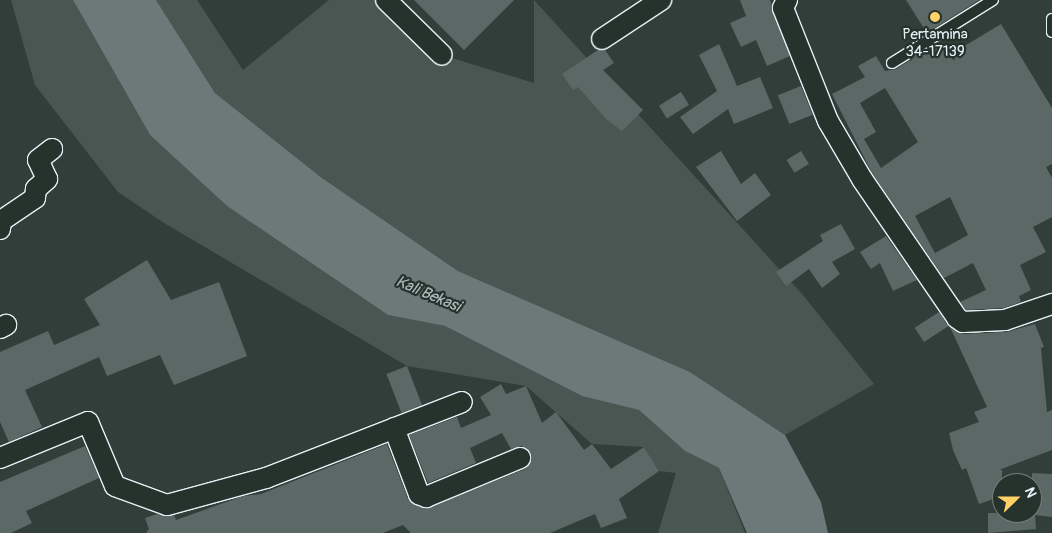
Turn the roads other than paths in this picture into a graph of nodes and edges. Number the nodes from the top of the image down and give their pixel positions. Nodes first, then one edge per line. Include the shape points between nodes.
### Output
1 (386, 0) edge
2 (662, 0) edge
3 (787, 0) edge
4 (993, 0) edge
5 (1052, 19) edge
6 (1052, 32) edge
7 (602, 40) dead end
8 (442, 54) dead end
9 (892, 63) dead end
10 (52, 149) dead end
11 (0, 229) edge
12 (1052, 304) edge
13 (462, 402) dead end
14 (394, 428) junction
15 (0, 458) edge
16 (520, 458) dead end

1 - 8 street
2 - 7 street
3 - 12 street via 783,8 828,121 862,180 957,318 1005,320
4 - 9 lane
5 - 6 lane
10 - 11 street via 38,160 47,179 36,189 35,198 1,220
13 - 14 street
14 - 15 street via 266,478 167,505 115,486 90,422
14 - 16 street via 419,494 426,498

